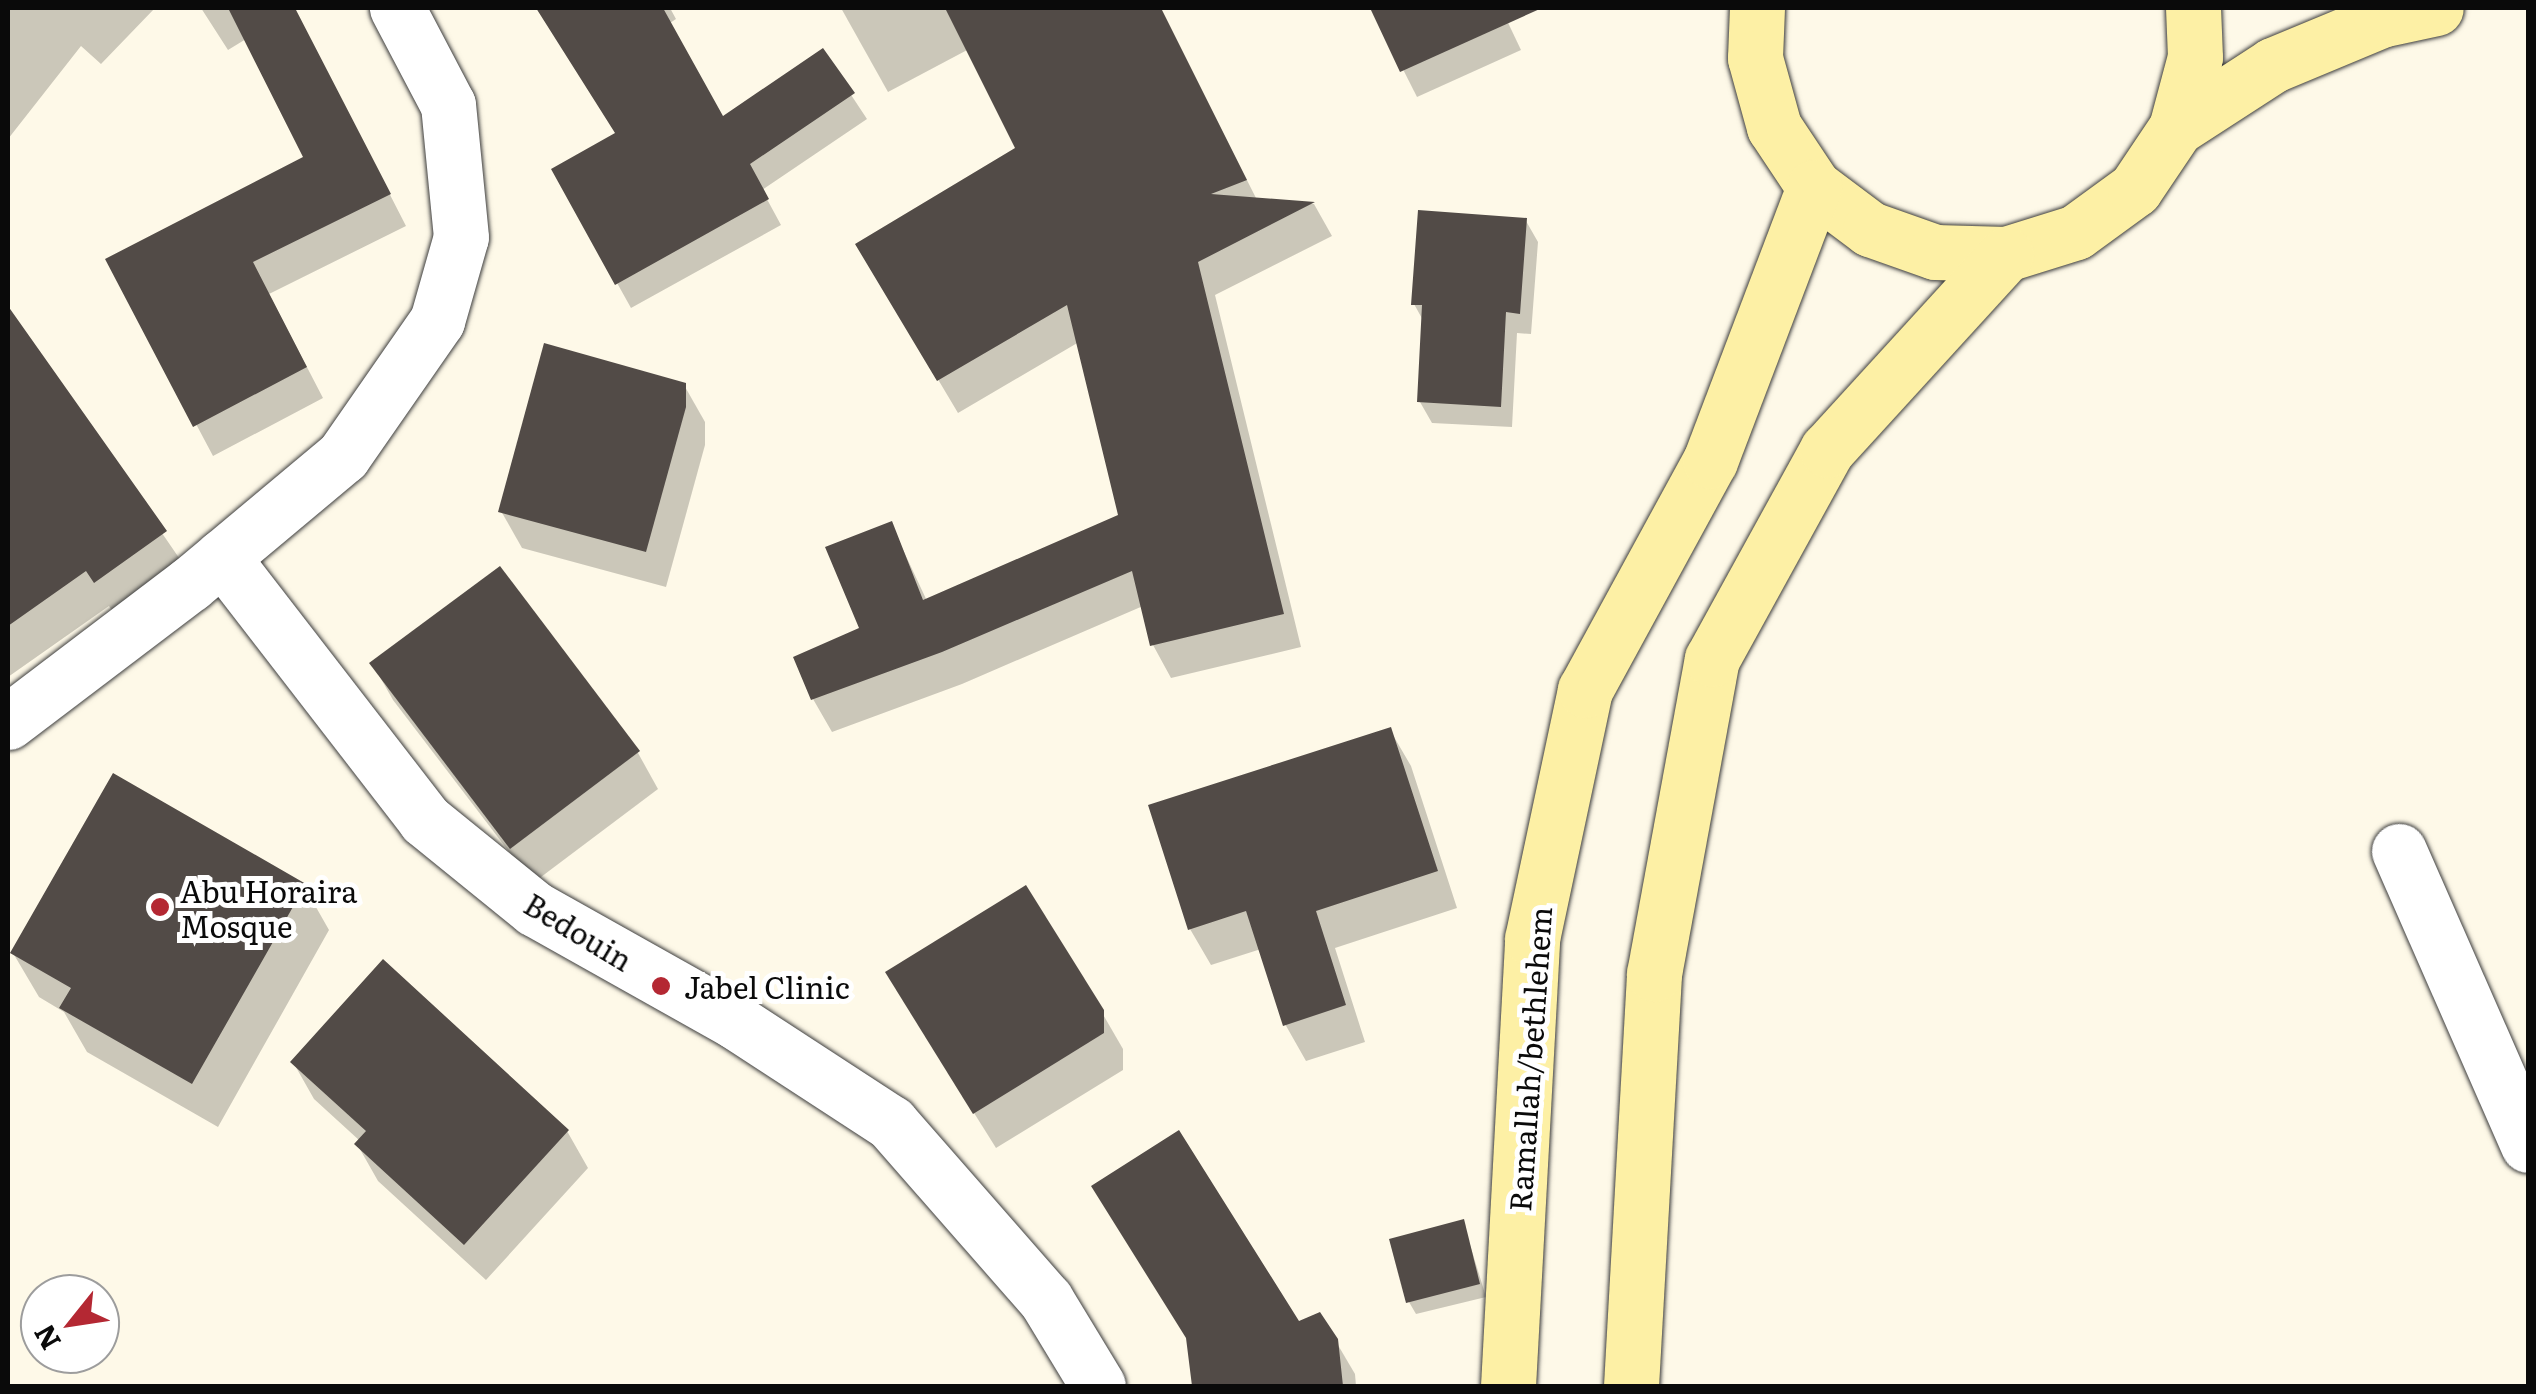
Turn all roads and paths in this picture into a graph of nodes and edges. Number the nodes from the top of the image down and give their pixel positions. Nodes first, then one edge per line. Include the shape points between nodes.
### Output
1 (397, 8) edge
2 (2193, 8) edge
3 (2436, 8) edge
4 (1754, 13) edge
5 (2176, 128) junction
6 (1814, 187) junction
7 (2006, 254) junction
8 (222, 557) junction
9 (8, 722) edge
10 (2398, 852) dead end
11 (2528, 1144) edge
12 (1098, 1386) edge
13 (1508, 1386) edge
14 (1631, 1386) edge

1 - 8 street via 448,105 462,237 438,321 343,456
2 - 5 main road via 2196,57
3 - 5 main road via 2381,20 2273,65
4 - 6 main road via 1755,58 1774,127
5 - 7 main road via 2135,189 2076,232
6 - 7 main road via 1870,229 1936,252
6 - 13 main road, Ramallah/bethlehem via 1710,462 1585,690 1532,939
7 - 14 main road via 1827,450 1712,659 1654,974
8 - 9 street
8 - 12 street, Bedouin via 425,820 535,909 736,1022 890,1123 1046,1300
10 - 11 street

